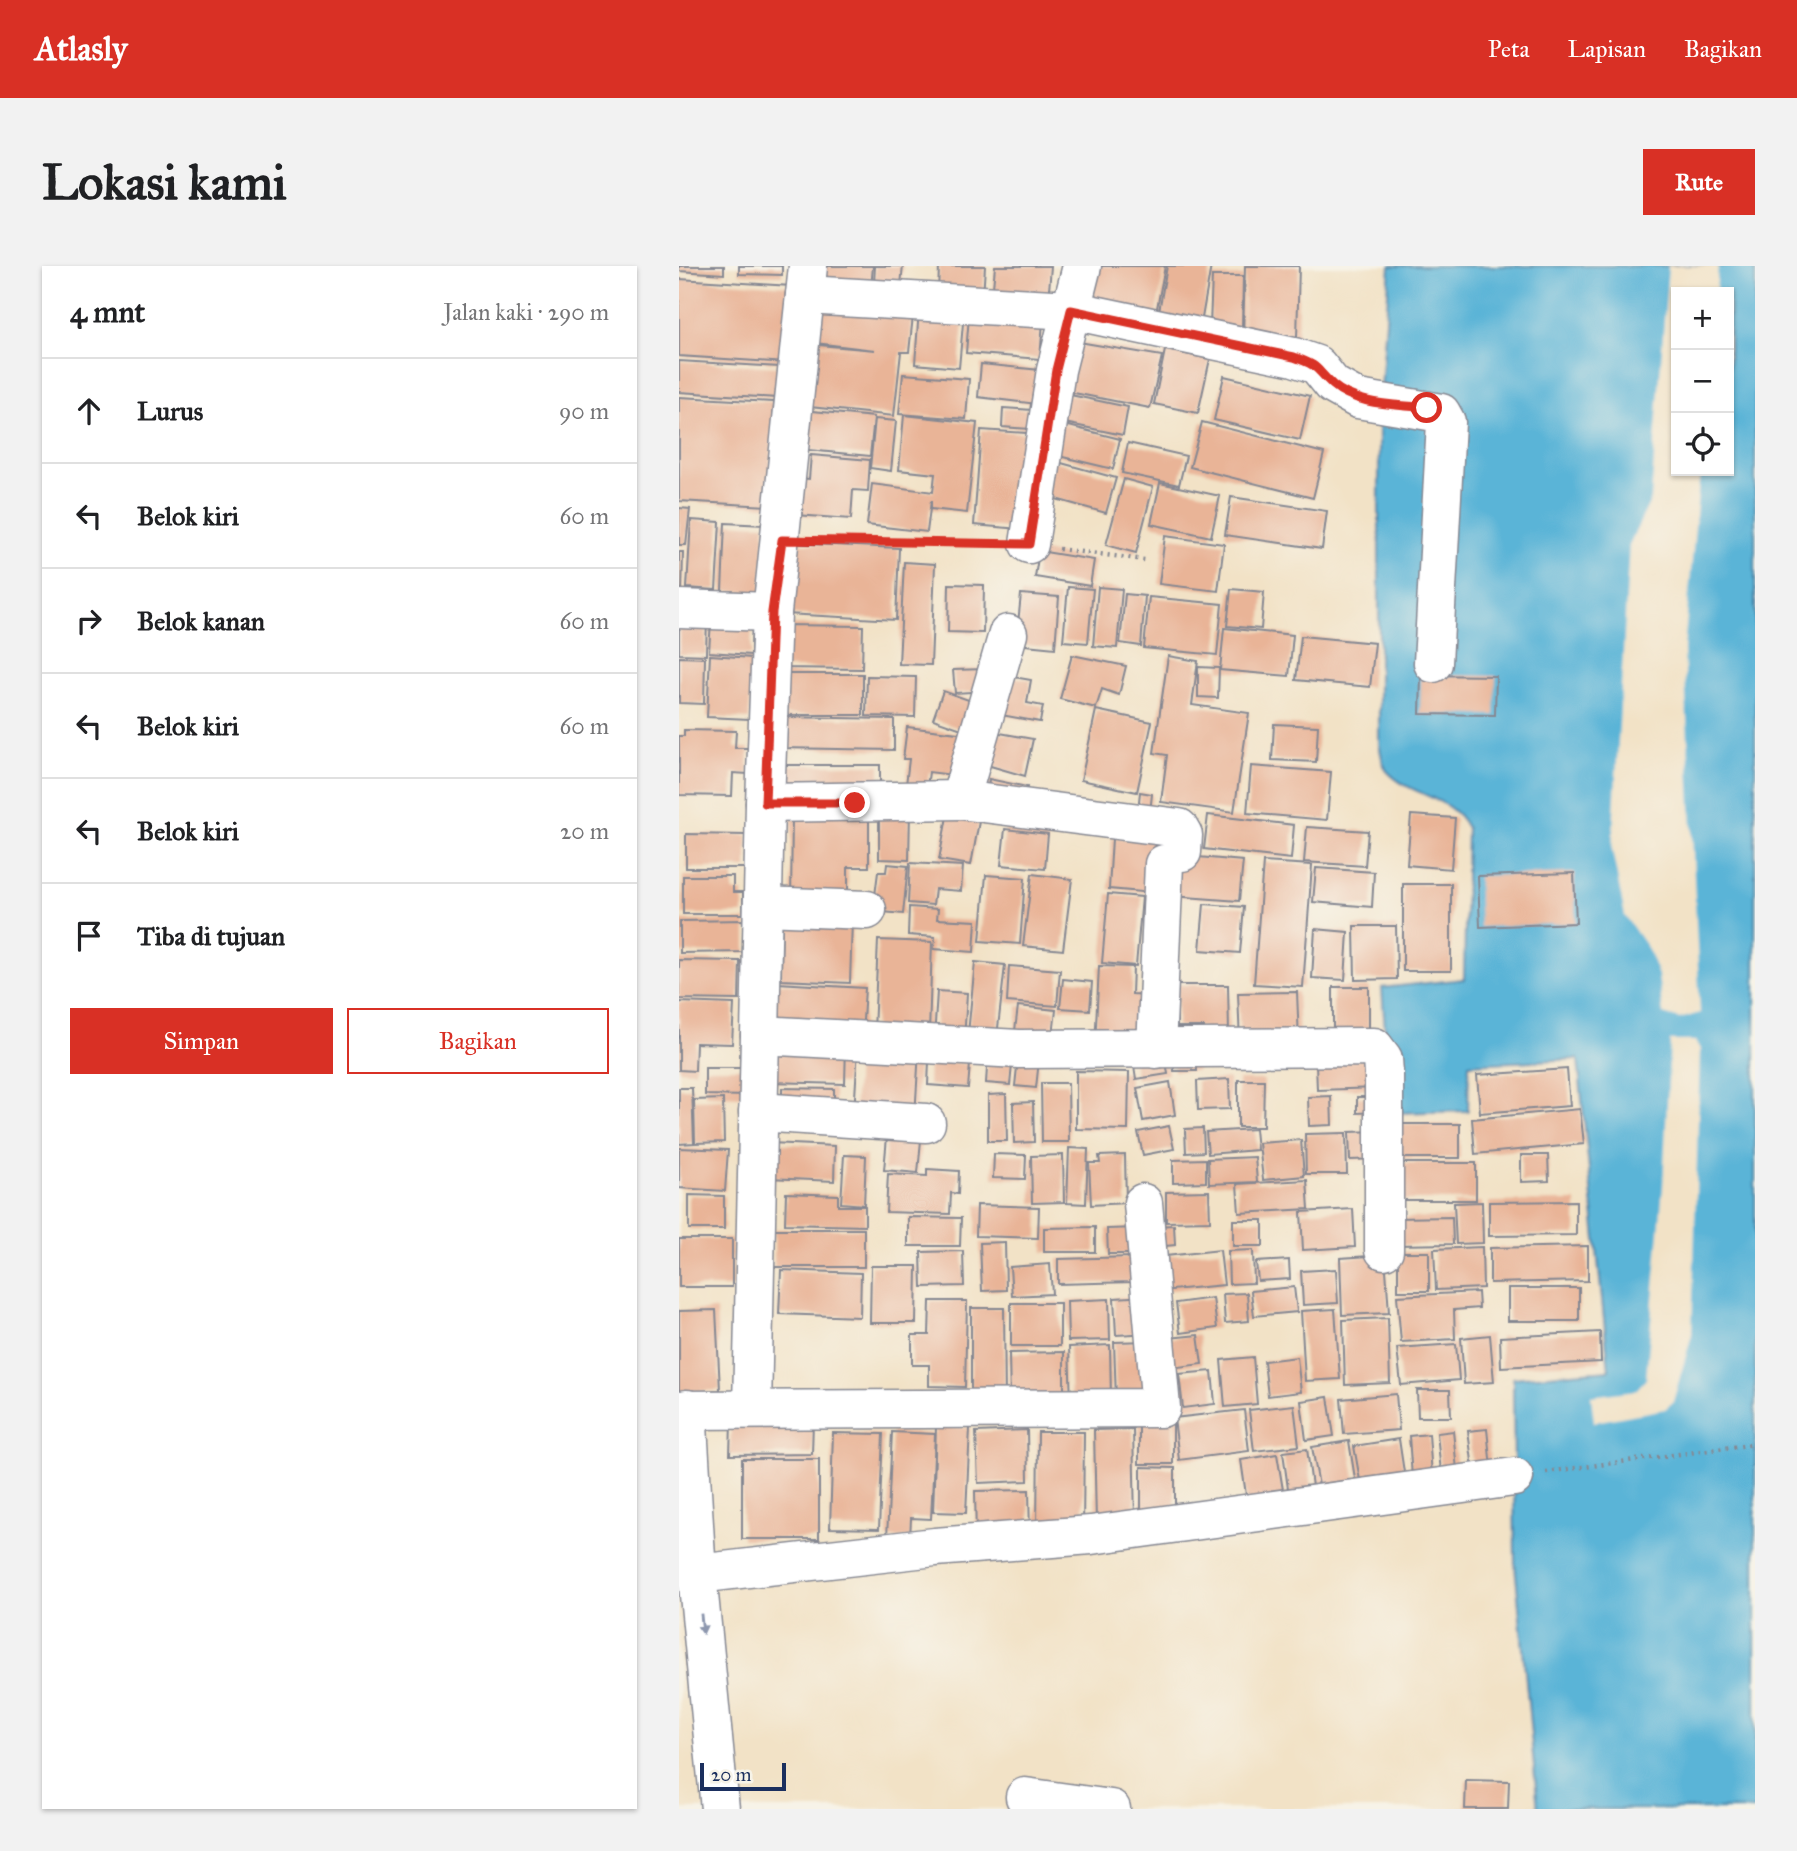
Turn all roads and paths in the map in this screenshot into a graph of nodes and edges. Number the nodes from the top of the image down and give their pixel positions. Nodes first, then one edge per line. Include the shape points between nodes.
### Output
1 (1082, 266) edge
2 (807, 281) edge
3 (1071, 310) junction
4 (782, 540) junction
5 (1029, 544) junction
6 (1146, 559) dead end
7 (679, 609) edge
8 (772, 612) junction
9 (1007, 634) dead end
10 (1433, 663) dead end
11 (960, 800) junction
12 (765, 803) junction
13 (763, 906) junction
14 (867, 910) dead end
15 (760, 1035) junction
16 (1156, 1049) junction
17 (758, 1112) junction
18 (926, 1123) dead end
19 (1143, 1203) dead end
20 (1384, 1250) dead end
21 (752, 1408) junction
22 (683, 1410) edge
23 (1755, 1444) edge
24 (1514, 1476) joint
25 (697, 1574) junction
26 (679, 1669) edge
27 (1025, 1797) dead end
28 (694, 1809) edge
29 (720, 1809) edge
30 (1111, 1809) edge

1 - 3 street
2 - 3 street
2 - 4 street
3 - 5 street via 1056,370
3 - 10 street via 1294,357 1317,365 1333,385 1358,399 1440,412 1446,422
4 - 5 path
4 - 8 street
5 - 6 path
7 - 8 street
8 - 12 street
9 - 11 street
11 - 12 street
11 - 16 street via 1179,828 1183,835 1173,858
12 - 13 street
13 - 14 street
13 - 15 street
15 - 16 street via 1019,1049
15 - 17 street
16 - 20 street via 1374,1047 1383,1059 1384,1074
17 - 18 street
17 - 21 street
19 - 21 street via 1161,1408
21 - 22 street
22 - 25 street
23 - 24 path
24 - 25 street via 1080,1536
25 -> 29 street
26 - 28 street
27 - 30 street

